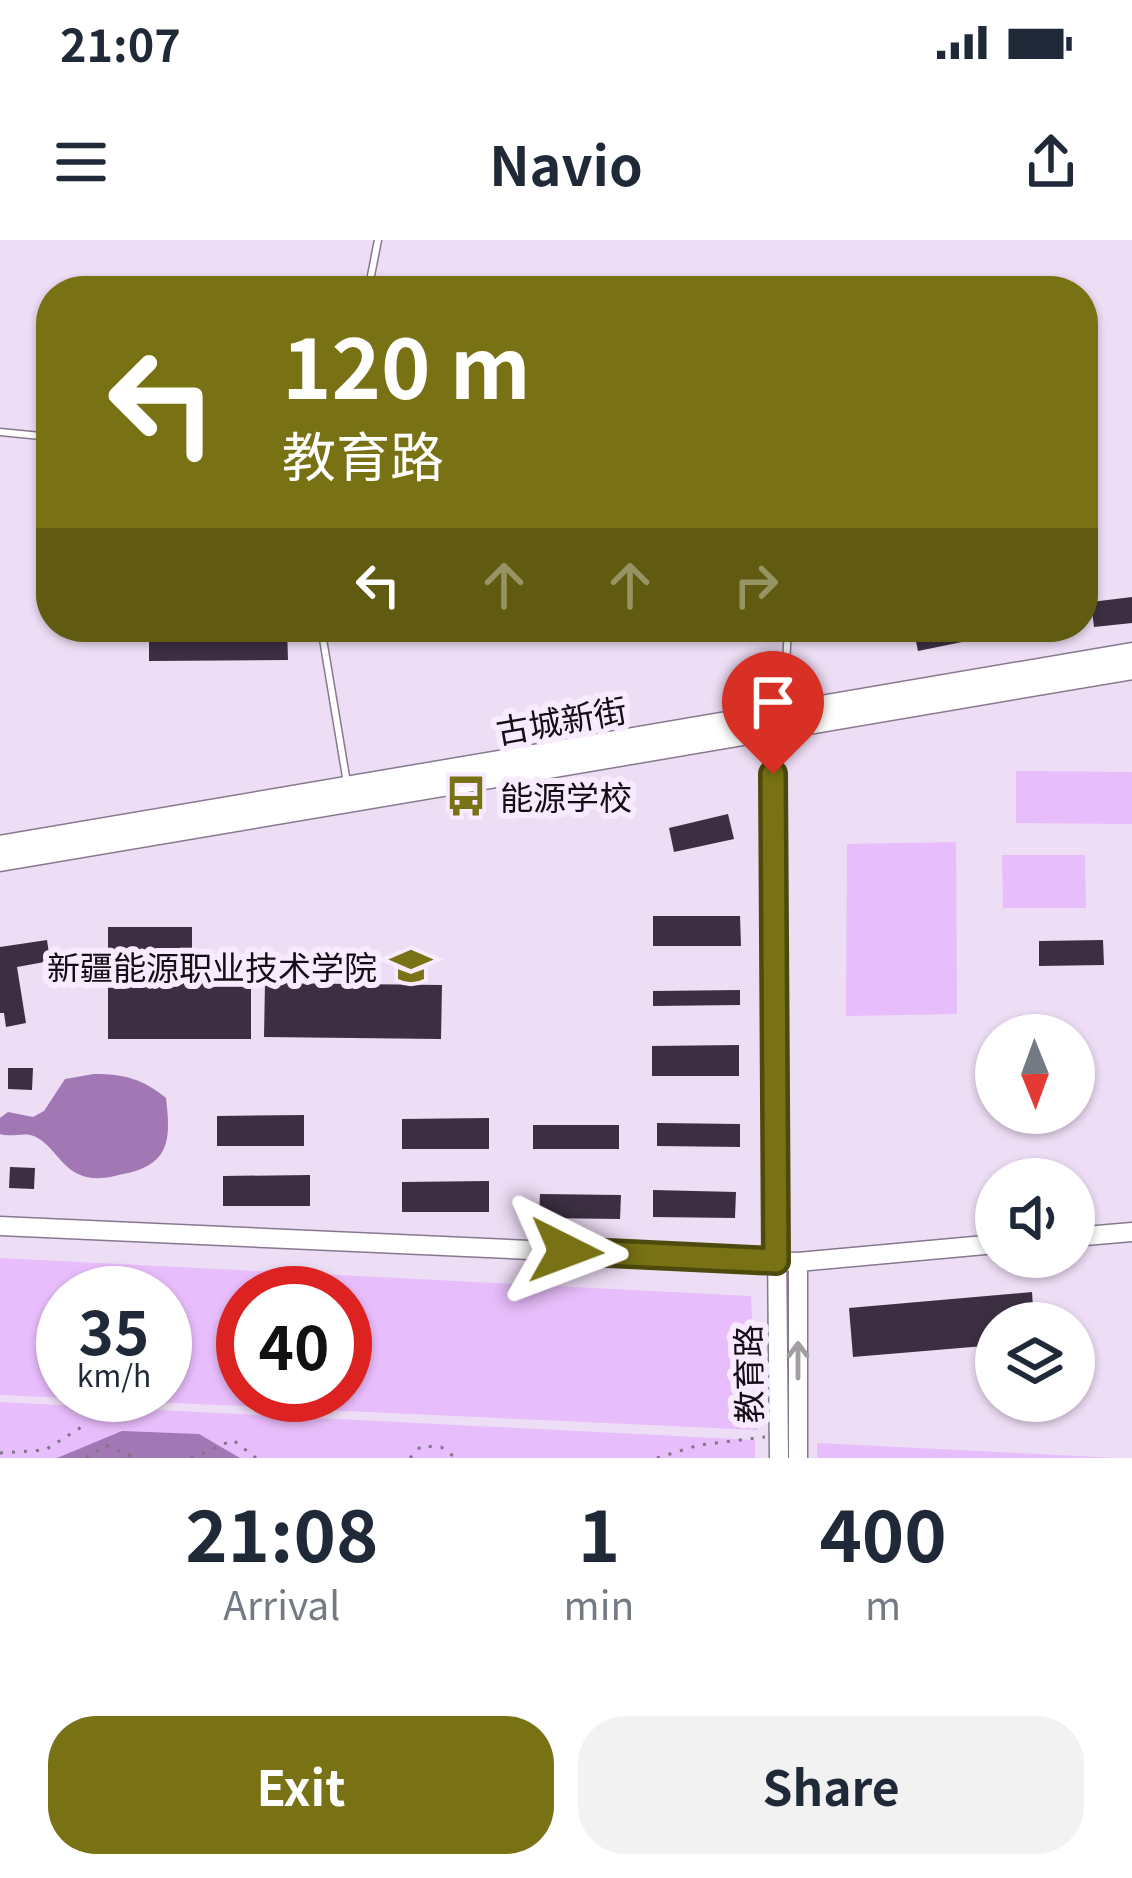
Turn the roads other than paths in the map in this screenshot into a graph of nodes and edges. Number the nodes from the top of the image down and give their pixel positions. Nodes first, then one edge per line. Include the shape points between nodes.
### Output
1 (377, 240) edge
2 (371, 276) edge
3 (0, 432) edge
4 (36, 436) edge
5 (324, 642) edge
6 (787, 642) edge
7 (1132, 652) edge
8 (1132, 670) edge
9 (778, 718) junction
10 (349, 794) junction
11 (0, 844) edge
12 (0, 862) edge
13 (0, 1226) edge
14 (1132, 1232) edge
15 (1095, 1235) edge
16 (975, 1246) edge
17 (776, 1261) junction
18 (798, 1262) junction
19 (778, 1458) edge
20 (799, 1458) edge

1 - 2 lane
3 - 4 lane
5 - 10 lane
6 - 9 lane
7 - 9 street, 古城新街
8 - 9 street, 古城新街
9 - 10 street, 古城新街
9 - 17 street, 教育路
10 - 11 street, 古城新街
10 - 12 street, 古城新街
13 - 17 street
14 - 15 street
16 - 18 street
17 - 18 street
17 - 19 street, 教育路
20 -> 18 street

